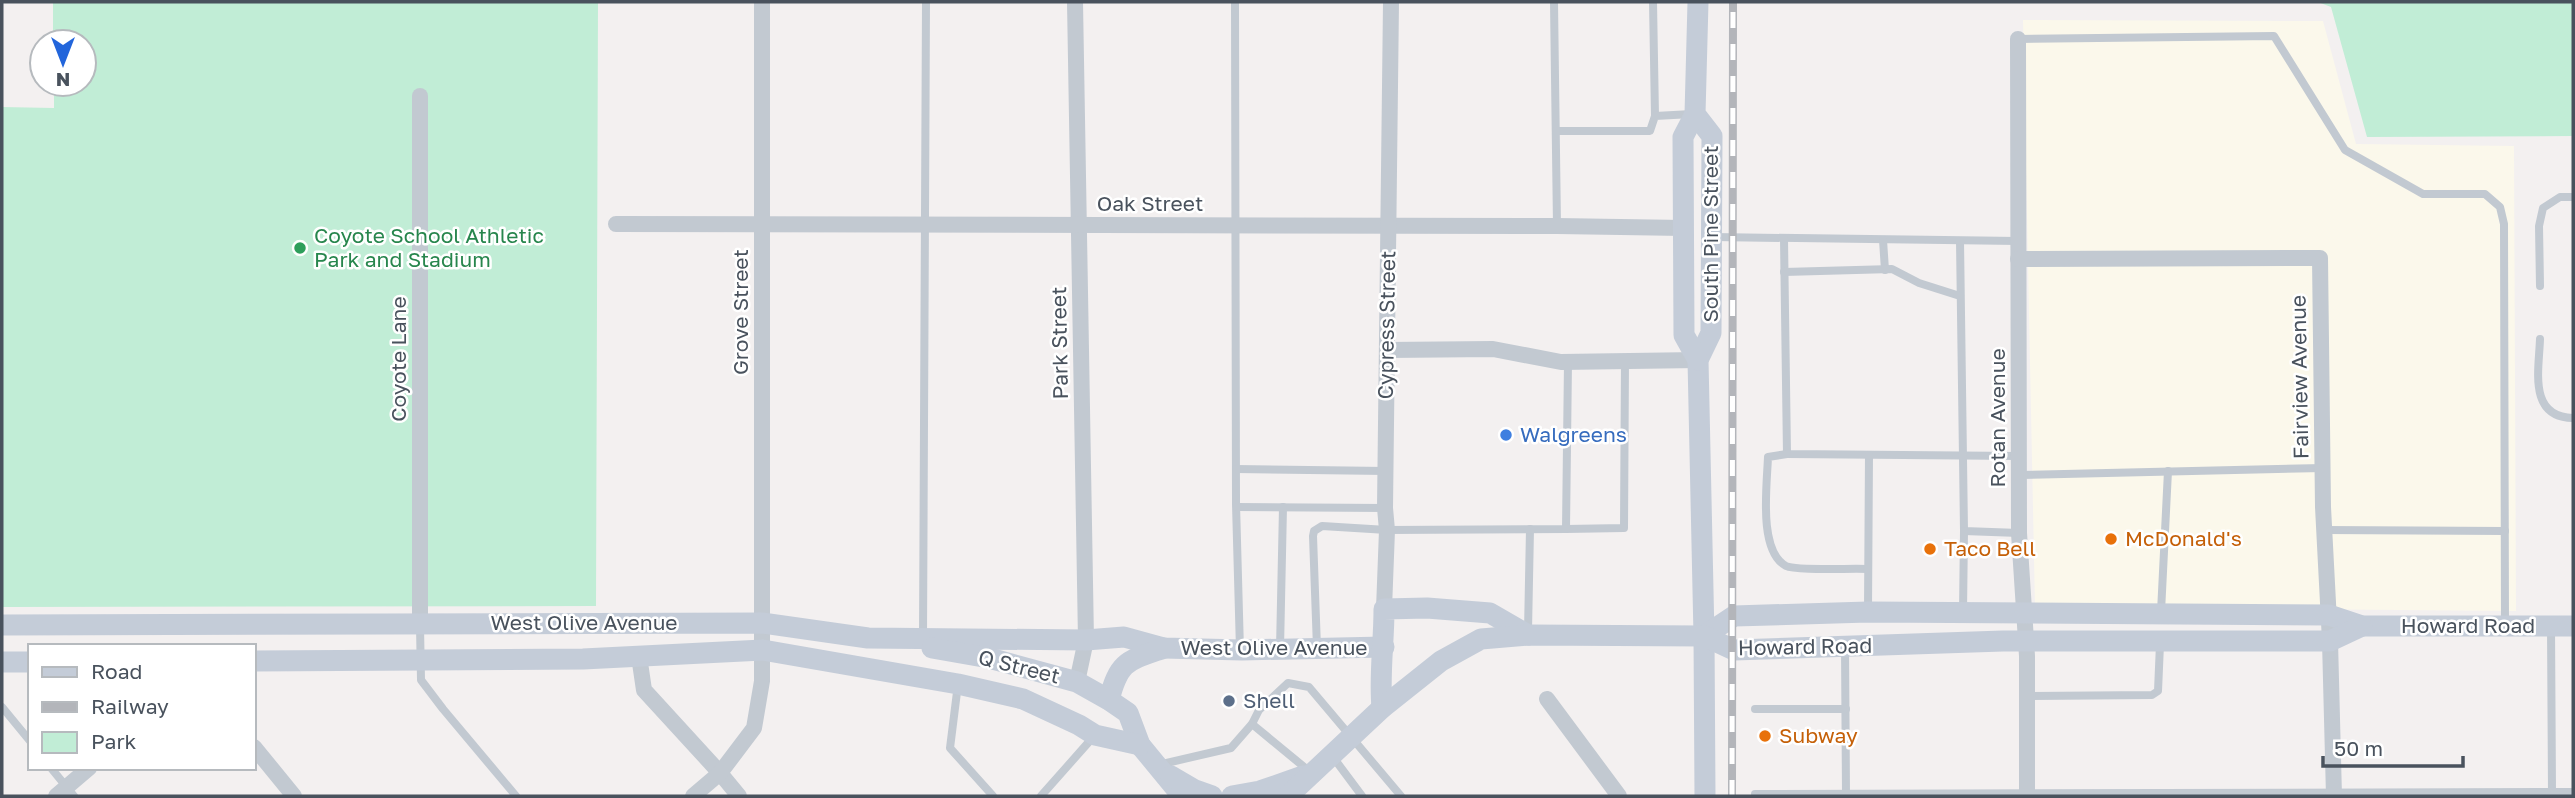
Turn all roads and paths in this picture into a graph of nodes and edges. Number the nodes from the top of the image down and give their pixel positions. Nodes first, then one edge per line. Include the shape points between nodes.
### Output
1 (762, 2) edge
2 (926, 2) edge
3 (1075, 2) edge
4 (1235, 2) edge
5 (1391, 2) edge
6 (1554, 2) edge
7 (1653, 2) edge
8 (1698, 2) edge
9 (2018, 39) joint
10 (420, 96) dead end
11 (1655, 116) junction
12 (1694, 118) junction
13 (1556, 131) junction
14 (2573, 197) edge
15 (616, 224) dead end
16 (762, 224) junction
17 (925, 225) junction
18 (1079, 225) junction
19 (1236, 225) junction
20 (1388, 225) junction
21 (1557, 226) junction
22 (1684, 228) junction
23 (1711, 237) junction
24 (1784, 239) junction
25 (1883, 240) junction
26 (1960, 240) junction
27 (2018, 241) junction
28 (2018, 259) junction
29 (1885, 270) junction
30 (1784, 272) junction
31 (2540, 286) dead end
32 (1961, 296) junction
33 (2540, 339) dead end
34 (1387, 350) junction
35 (1701, 355) junction
36 (1625, 361) junction
37 (1568, 362) junction
38 (2573, 418) edge
39 (1787, 454) junction
40 (1870, 455) junction
41 (1963, 456) junction
42 (2019, 456) junction
43 (2323, 468) junction
44 (1236, 470) junction
45 (1386, 471) junction
46 (2168, 471) junction
47 (2019, 475) junction
48 (1237, 507) junction
49 (1283, 507) junction
50 (1385, 508) junction
51 (1530, 529) junction
52 (1566, 529) junction
53 (1387, 530) junction
54 (2325, 530) junction
55 (1964, 531) junction
56 (2505, 531) junction
57 (2019, 533) junction
58 (1868, 569) junction
59 (1384, 609) junction
60 (1868, 612) junction
61 (1964, 613) junction
62 (2024, 614) junction
63 (2161, 615) junction
64 (2329, 615) junction
65 (420, 622) junction
66 (762, 623) junction
67 (2, 625) edge
68 (2505, 625) junction
69 (2551, 625) junction
70 (2362, 626) junction
71 (2573, 626) edge
72 (1528, 635) junction
73 (1704, 636) junction
74 (868, 638) junction
75 (923, 638) junction
76 (1086, 640) junction
77 (2160, 641) junction
78 (2330, 641) junction
79 (2026, 642) junction
80 (1845, 647) junction
81 (1164, 648) junction
82 (1317, 648) junction
83 (1384, 648) junction
84 (1280, 649) junction
85 (763, 650) junction
86 (1240, 650) junction
87 (639, 656) junction
88 (419, 660) junction
89 (256, 661) edge
90 (2, 662) edge
91 (28, 662) edge
92 (1077, 682) junction
93 (958, 684) junction
94 (2027, 696) junction
95 (1023, 699) joint
96 (1547, 699) dead end
97 (1109, 700) junction
98 (2, 707) edge
99 (1382, 708) junction
100 (1755, 709) dead end
101 (1846, 709) junction
102 (1252, 724) junction
103 (1095, 736) junction
104 (1350, 736) junction
105 (28, 739) edge
106 (1140, 745) junction
107 (256, 749) edge
108 (1331, 754) junction
109 (1158, 767) junction
110 (52, 770) edge
111 (87, 770) edge
112 (720, 773) junction
113 (1312, 773) junction
114 (2552, 792) junction
115 (2573, 792) edge
116 (66, 793) edge
117 (1755, 794) dead end
118 (1846, 794) junction
119 (2027, 794) edge
120 (2334, 794) edge
121 (294, 796) edge
122 (516, 796) edge
123 (693, 796) edge
124 (739, 796) edge
125 (993, 796) edge
126 (1041, 796) edge
127 (1182, 796) edge
128 (1212, 796) edge
129 (1232, 796) edge
130 (1288, 796) edge
131 (1362, 796) edge
132 (1401, 796) edge
133 (1619, 796) edge
134 (1705, 796) edge

1 - 16 street, Grove Street
2 - 17 lane
3 - 18 street, Park Street
4 - 19 lane
5 - 20 street, Cypress Street
6 - 13 lane
7 - 11 lane
8 - 12 main road, South Pine Street
9 - 27 street, Rotan Avenue
9 - 56 lane via 2274,36 2345,150 2423,194 2485,194 2500,206 2504,224
10 - 65 street, Coyote Lane
11 - 12 lane
11 - 13 lane via 1650,131
12 - 22 main road via 1683,137
12 - 23 main road, South Pine Street via 1712,136
13 - 21 lane
14 - 31 lane via 2560,197 2543,208
15 - 16 street, Oak Street
16 - 17 street, Oak Street
16 - 66 street, Grove Street
17 - 18 street, Oak Street
17 - 75 lane
18 - 19 street, Oak Street
18 - 76 street, Park Street
19 - 20 street, Oak Street
19 - 44 lane
20 - 21 street, Oak Street
20 - 34 street, Cypress Street
21 - 22 street, Oak Street
22 - 35 main road via 1684,335
23 - 24 lane
23 - 35 main road, South Pine Street via 1711,333
24 - 25 lane
24 - 30 lane
25 - 26 lane
25 - 29 lane
26 - 27 lane
26 - 32 lane
27 - 28 street, Rotan Avenue
28 - 42 street, Rotan Avenue
28 - 43 street, Fairview Avenue via 2320,258
29 - 30 lane
29 - 32 lane
30 - 39 lane
32 - 41 lane
33 - 38 lane via 2538,394 2547,409
34 - 37 street via 1493,349
34 - 45 street, Cypress Street
35 - 36 street
35 - 73 main road, South Pine Street
36 - 37 street
36 - 52 lane via 1625,528
37 - 52 lane
39 - 40 lane
39 - 58 lane via 1768,457 1767,533 1773,555 1788,567
40 - 41 lane
40 - 58 lane
41 - 42 lane
41 - 55 lane
42 - 47 street, Rotan Avenue
43 - 46 lane
43 - 54 street, Fairview Avenue
44 - 45 lane
44 - 48 lane
45 - 50 street, Cypress Street
46 - 47 lane
46 - 63 lane
47 - 57 street, Rotan Avenue
48 - 49 lane
48 - 86 lane
49 - 50 lane
49 - 84 lane
50 - 53 street, Cypress Street
51 - 52 lane
51 - 53 lane
51 - 72 lane
53 - 59 street, Cypress Street
53 - 82 lane via 1322,526 1314,531
54 - 56 lane
54 - 64 street, Fairview Avenue
55 - 57 lane
55 - 61 lane
56 - 68 lane
57 - 62 street, Rotan Avenue
58 - 60 lane
59 - 72 main road via 1490,613
59 - 83 main road, Cypress Street
60 - 61 main road, Howard Road
60 - 73 main road, Howard Road via 1734,616
61 - 62 main road, Howard Road
62 - 63 main road, Howard Road
62 - 79 street, Rotan Avenue
63 - 64 main road, Howard Road
64 - 70 main road, Howard Road
64 - 78 street, Fairview Avenue
65 - 66 main road, West Olive Avenue
65 - 67 main road, West Olive Avenue
65 - 88 lane
66 - 74 main road, West Olive Avenue
66 - 85 street, Grove Street
68 - 69 main road, Howard Road
68 - 70 main road, Howard Road
69 - 71 main road, Howard Road
69 - 114 lane
70 - 78 main road, Howard Road
72 - 73 main road
72 - 99 main road via 1481,639 1441,661
73 - 80 main road, Howard Road via 1734,650
73 - 134 main road, South Pine Street
74 - 75 main road, West Olive Avenue
74 - 92 main road, Q Street via 989,658
75 - 76 main road, West Olive Avenue
76 - 81 main road, West Olive Avenue via 1124,637
76 - 92 street, Park Street
77 - 78 main road, Howard Road
77 - 79 main road, Howard Road
77 - 94 lane via 2160,683 2152,695
78 - 120 street, Fairview Avenue
79 - 80 main road, Howard Road
79 - 94 street, Rotan Avenue
80 - 101 lane
81 - 86 main road, West Olive Avenue
81 - 97 main road, West Olive Avenue via 1125,664 1116,674
82 - 83 main road, West Olive Avenue
82 - 84 main road, West Olive Avenue
83 - 99 main road, Cypress Street via 1379,676
84 - 86 main road, West Olive Avenue
85 - 87 main road, West Olive Avenue
85 - 93 main road, West Olive Avenue
85 - 112 street, Grove Street via 754,728
87 - 88 main road, West Olive Avenue
87 - 112 street via 644,690
88 - 89 main road, West Olive Avenue
88 - 122 lane via 421,680
90 - 91 main road
92 - 93 main road via 1061,691 967,677
92 - 97 main road, Q Street
93 - 95 main road, West Olive Avenue
93 - 125 lane via 950,748
94 - 119 street, Rotan Avenue
95 - 103 main road, Q Street
96 - 133 street
97 - 106 main road, Q Street via 1128,713
98 - 105 lane
99 - 104 main road
100 - 101 lane
101 - 118 lane
102 - 104 lane via 1259,710 1288,683 1299,684 1309,687
102 - 109 lane via 1231,748
102 - 113 lane
103 - 106 main road, Q Street
103 - 126 lane
104 - 108 main road
104 - 132 lane
106 - 109 main road, Q Street
107 - 121 street
108 - 113 main road
108 - 131 lane
109 - 127 main road, Q Street
109 - 128 main road
110 - 116 lane
111 - 116 street
112 - 123 street, Grove Street
112 - 124 street
113 - 129 main road
113 - 130 main road
114 - 115 lane
114 - 120 lane
117 - 118 lane
118 - 119 lane
119 - 120 lane

